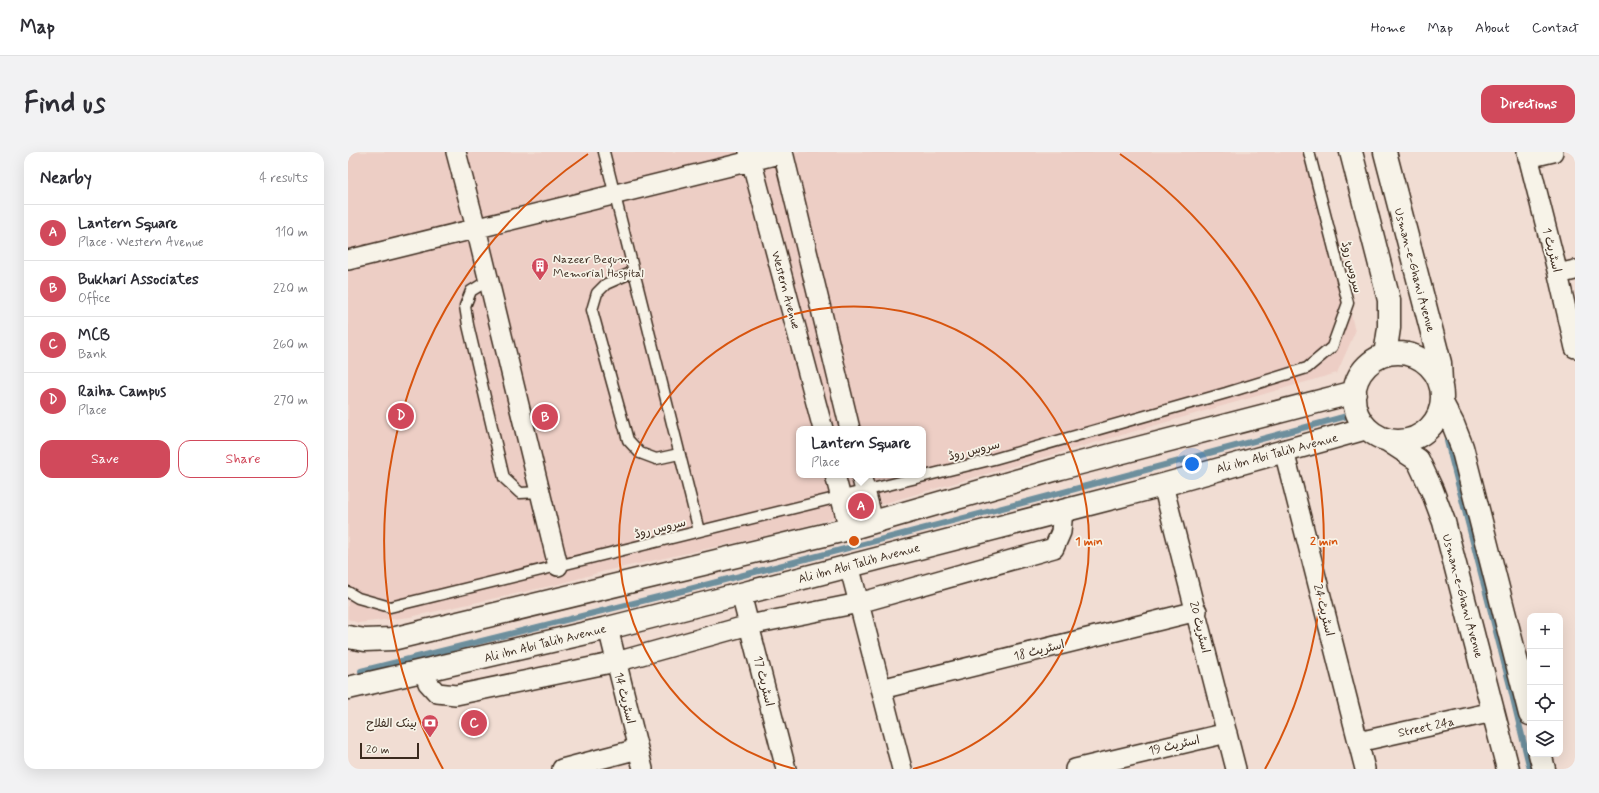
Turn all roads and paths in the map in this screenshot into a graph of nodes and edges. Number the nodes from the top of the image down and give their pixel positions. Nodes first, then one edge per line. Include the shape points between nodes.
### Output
1 (456, 152) edge
2 (604, 152) edge
3 (1309, 152) edge
4 (1351, 152) edge
5 (1385, 152) edge
6 (1553, 152) edge
7 (783, 153) edge
8 (1527, 155) edge
9 (750, 156) edge
10 (614, 194) junction
11 (476, 228) junction
12 (348, 260) edge
13 (633, 272) junction
14 (1567, 272) edge
15 (489, 280) junction
16 (1575, 348) edge
17 (1385, 355) junction
18 (1355, 392) junction
19 (1442, 396) junction
20 (821, 426) edge
21 (849, 426) edge
22 (1367, 428) junction
23 (1389, 441) junction
24 (1284, 451) junction
25 (679, 454) junction
26 (926, 471) edge
27 (836, 478) edge
28 (890, 478) edge
29 (863, 483) edge
30 (1163, 485) junction
31 (541, 492) junction
32 (840, 497) junction
33 (1063, 510) junction
34 (872, 521) junction
35 (849, 529) junction
36 (699, 532) junction
37 (849, 565) junction
38 (558, 566) junction
39 (348, 592) edge
40 (740, 594) junction
41 (859, 603) junction
42 (1196, 611) junction
43 (749, 625) junction
44 (608, 628) junction
45 (348, 637) edge
46 (616, 662) junction
47 (424, 672) junction
48 (348, 688) edge
49 (881, 689) junction
50 (1527, 702) edge
51 (1493, 712) junction
52 (1227, 733) junction
53 (1358, 742) junction
54 (638, 749) junction
55 (1541, 757) edge
56 (562, 769) edge
57 (643, 769) edge
58 (786, 769) edge
59 (902, 769) edge
60 (1075, 769) edge
61 (1236, 769) edge
62 (1365, 769) edge
63 (1508, 769) edge
64 (1544, 769) edge

1 - 11 street
2 - 10 lane
3 - 26 lane, سروس روڈ via 1348,303 1332,346 1307,368 994,459
4 - 17 main road via 1389,300 1389,328
5 - 19 main road, Usman-e-Ghani Avenue via 1440,363
6 - 8 street
7 - 9 street
7 - 21 street
8 - 14 street, اسٹریٹ 1
9 - 10 street
9 - 20 street, Western Avenue
10 - 11 street
10 - 13 lane
11 - 12 street
11 - 15 street
13 - 25 lane
13 - 25 lane via 606,284 597,292 592,310 628,440 640,453 656,459
14 - 16 street, اسٹریٹ 1
15 - 31 street
15 - 31 lane via 471,291 465,306 504,478 520,493
17 - 18 main road via 1364,369
17 - 19 main road via 1400,353 1414,356 1427,364
18 - 22 main road via 1359,418
18 - 34 main road via 1061,468
19 - 23 main road via 1438,417 1429,429 1417,437 1404,441
19 - 50 main road, Usman-e-Ghani Avenue via 1462,447
22 - 23 main road
22 - 24 main road, Ali ibn Abi Talib Avenue
23 - 51 main road, Usman-e-Ghani Avenue via 1418,460 1432,490 1444,522
24 - 30 main road, Ali ibn Abi Talib Avenue
24 - 53 street, اسٹریٹ 24
25 - 36 lane
27 - 32 street
28 - 29 lane, سروس روڈ
29 - 32 lane, سروس روڈ
29 - 34 street
30 - 33 main road, Ali ibn Abi Talib Avenue
30 - 42 street, اسٹریٹ 20
31 - 38 street
32 - 35 street
32 - 36 lane, سروس روڈ
33 - 37 main road, Ali ibn Abi Talib Avenue
33 - 41 street via 1061,532 1054,548
34 - 35 main road
35 - 45 main road via 392,639 365,640
36 - 38 lane, سروس روڈ
37 - 40 main road, Ali ibn Abi Talib Avenue
37 - 41 street
38 - 39 lane, سروس روڈ via 390,607 358,598
40 - 43 street, اسٹریٹ 17
40 - 44 main road, Ali ibn Abi Talib Avenue
41 - 43 street
41 - 49 street
42 - 49 street, اسٹریٹ 18
42 - 52 street, اسٹریٹ 20
43 - 46 street
43 - 58 street, اسٹریٹ 17
44 - 46 street, اسٹریٹ 14
44 - 47 main road, Ali ibn Abi Talib Avenue
46 - 47 street via 456,695 437,693 428,683
46 - 54 street, اسٹریٹ 14
47 - 48 main road, Ali ibn Abi Talib Avenue
49 - 59 street
51 - 53 street, Street 24a
51 - 63 main road, Usman-e-Ghani Avenue
52 - 60 street, اسٹریٹ 19
52 - 61 street, اسٹریٹ 20
53 - 62 street, اسٹریٹ 24
54 - 56 street
54 - 57 street, اسٹریٹ 14
55 - 64 main road

